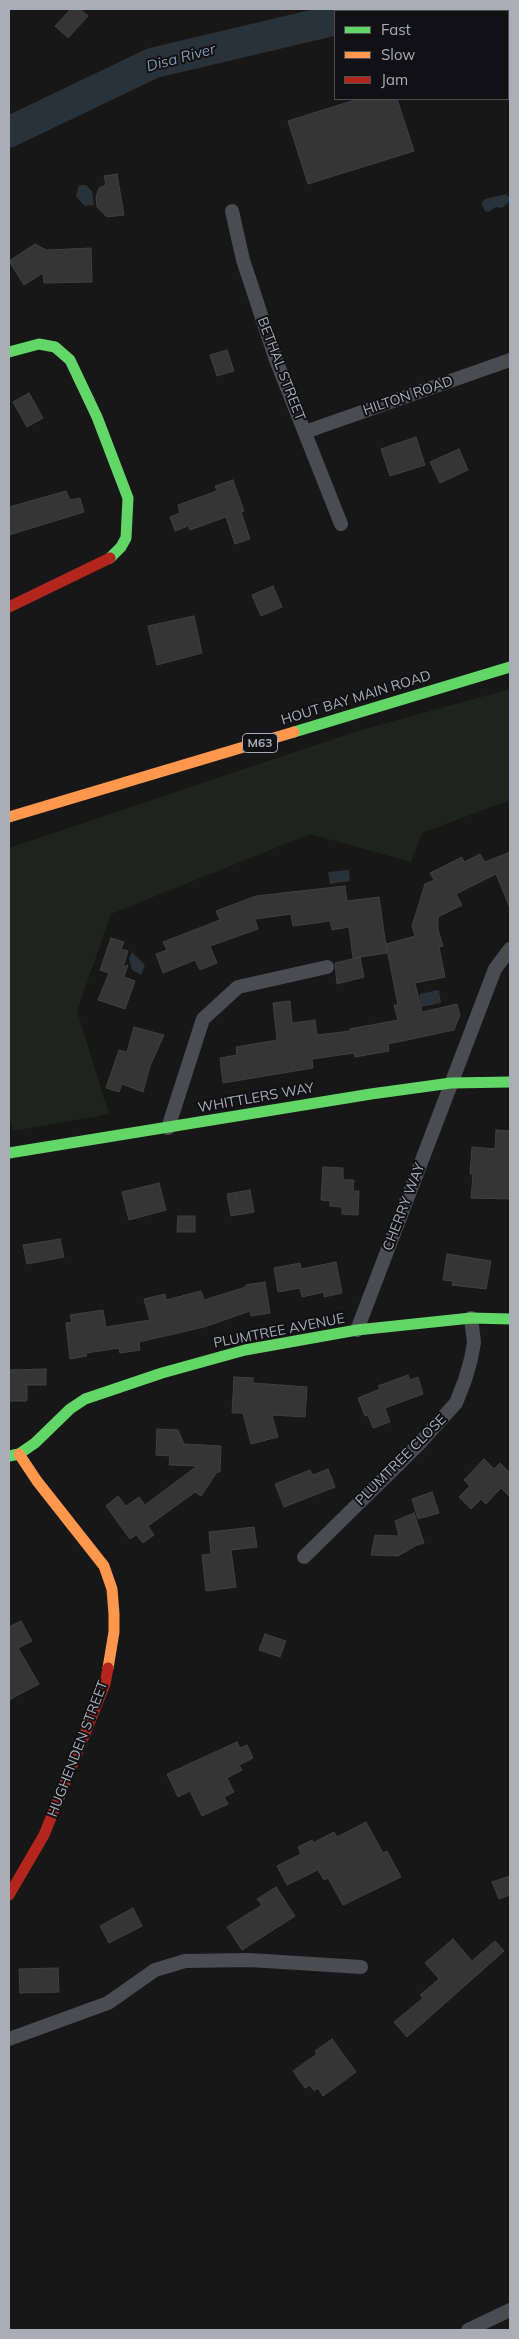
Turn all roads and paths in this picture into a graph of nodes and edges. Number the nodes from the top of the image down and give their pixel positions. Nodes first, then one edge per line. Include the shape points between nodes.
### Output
1 (232, 211) dead end
2 (9, 352) edge
3 (510, 360) edge
4 (305, 432) junction
5 (341, 524) dead end
6 (9, 607) edge
7 (510, 667) edge
8 (9, 817) edge
9 (510, 949) edge
10 (327, 967) dead end
11 (510, 1082) edge
12 (451, 1084) junction
13 (168, 1128) junction
14 (9, 1153) edge
15 (471, 1318) junction
16 (510, 1319) edge
17 (358, 1330) junction
18 (14, 1455) edge
19 (304, 1557) dead end
20 (9, 1895) edge
21 (361, 1967) dead end
22 (9, 2039) edge
23 (510, 2310) edge
24 (468, 2330) edge

1 - 4 street, BETHAL STREET via 243,260 265,328
2 - 6 street via 39,344 55,347 70,360 97,417 129,508 126,538 109,559
3 - 4 street, HILTON ROAD
4 - 5 street, BETHAL STREET
7 - 8 street, HOUT BAY MAIN ROAD / M63
9 - 12 street, CHERRY WAY via 495,969
10 - 13 street via 238,987 203,1019
11 - 12 street, WHITTLERS WAY
12 - 13 street, WHITTLERS WAY
12 - 17 street, CHERRY WAY
13 - 14 street, WHITTLERS WAY
15 - 16 street, PLUMTREE AVENUE
15 - 17 street, PLUMTREE AVENUE
15 - 19 street, PLUMTREE CLOSE via 474,1342 471,1359 456,1403 418,1446
17 - 18 street, PLUMTREE AVENUE via 245,1350 162,1373 86,1400 70,1409 35,1444
18 - 20 street, HUGHENDEN STREET via 104,1566 112,1588 114,1632 105,1684 44,1835
21 - 22 street via 240,1960 179,1962 155,1970 108,2002
23 - 24 street

